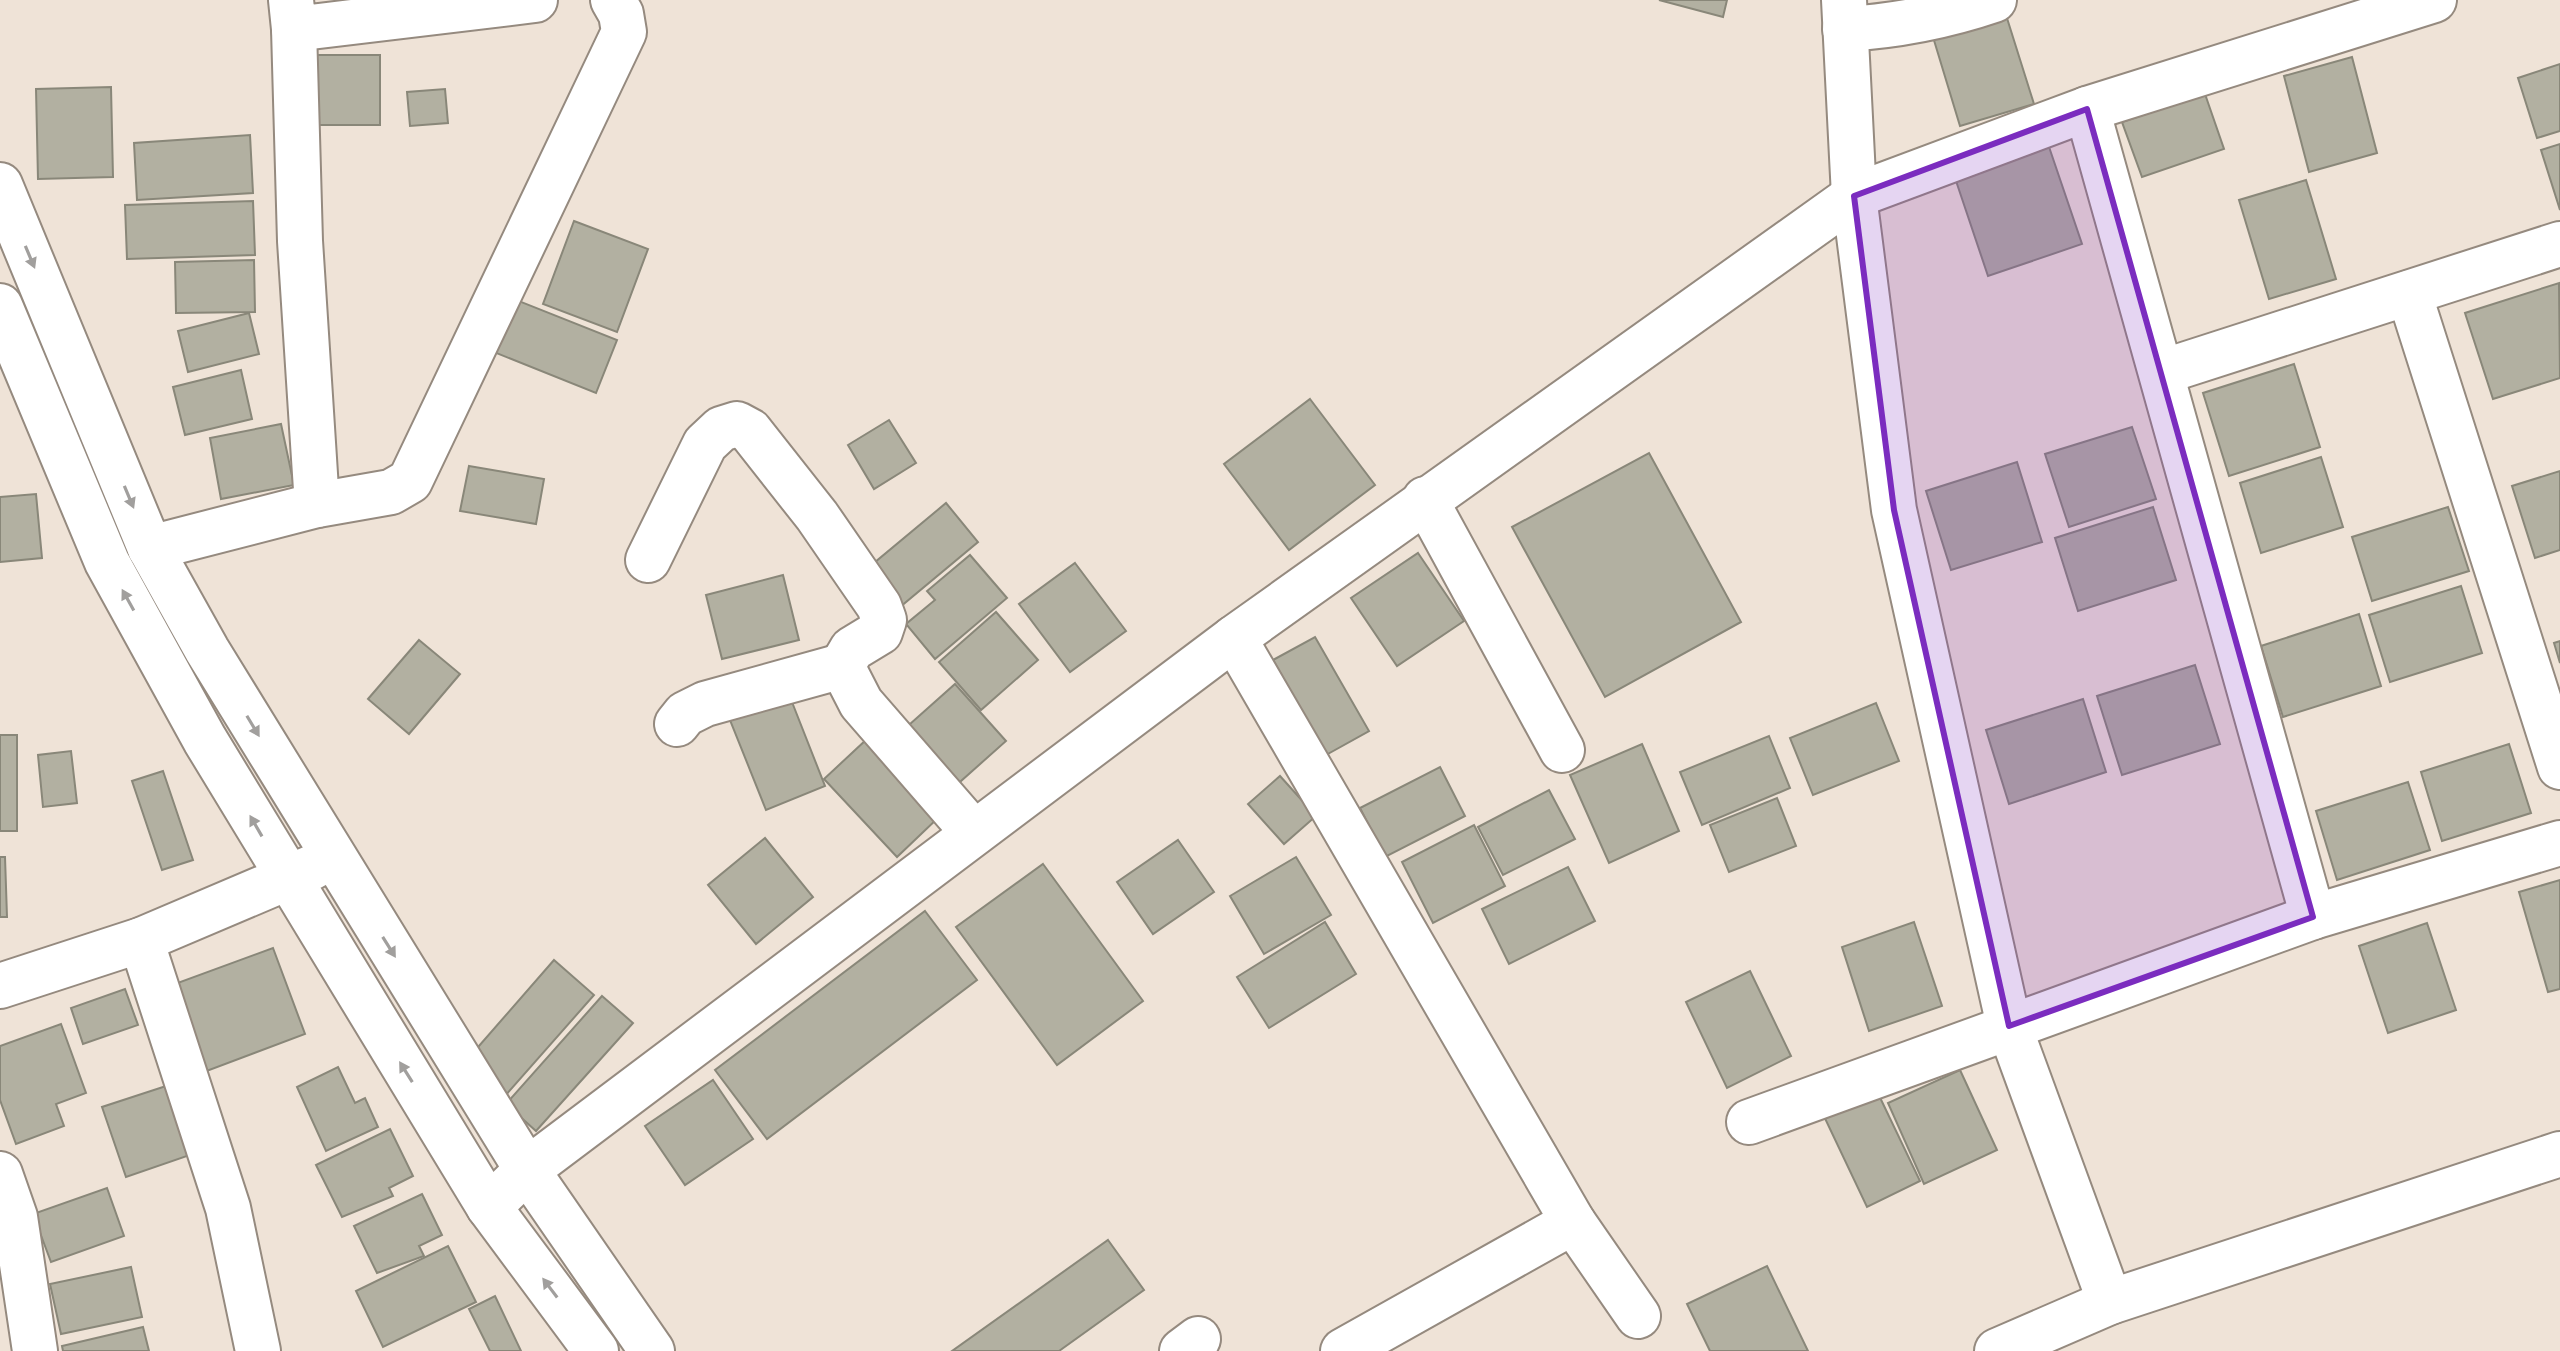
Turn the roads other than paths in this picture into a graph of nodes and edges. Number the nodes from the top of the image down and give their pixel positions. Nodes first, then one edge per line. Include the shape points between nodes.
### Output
1 (535, 0) edge
2 (613, 0) edge
3 (1994, 0) edge
4 (2434, 0) edge
5 (293, 14) edge
6 (1844, 14) edge
7 (2087, 109) junction
8 (0, 185) edge
9 (1854, 196) junction
10 (2560, 244) edge
11 (2409, 293) junction
12 (0, 306) edge
13 (2162, 372) junction
14 (1425, 499) junction
15 (317, 505) junction
16 (150, 548) junction
17 (648, 560) dead end
18 (1234, 638) junction
19 (842, 666) junction
20 (677, 724) dead end
21 (1562, 750) dead end
22 (2560, 767) edge
23 (974, 833) junction
24 (2560, 843) edge
25 (333, 858) junction
26 (287, 878) junction
27 (2313, 917) junction
28 (141, 940) junction
29 (0, 986) edge
30 (2009, 1026) junction
31 (1749, 1122) dead end
32 (2560, 1154) edge
33 (527, 1170) junction
34 (0, 1174) edge
35 (489, 1207) junction
36 (1573, 1222) junction
37 (2110, 1302) junction
38 (1638, 1316) dead end
39 (35, 1351) edge
40 (258, 1351) edge
41 (596, 1351) edge
42 (652, 1351) edge
43 (1343, 1351) edge
44 (1997, 1351) edge

1 - 5 street
2 - 15 street via 624,32 417,472 401,489
3 - 6 street via 1894,27
4 - 7 street
5 - 15 street via 300,241
6 - 9 street
7 - 9 street
7 - 13 street
8 -> 16 street
9 - 14 street
9 - 30 street via 1894,510
10 - 11 street
11 - 13 street
11 - 22 street
26 -> 12 street via 107,562
13 - 27 street
14 - 18 street
14 - 21 street
15 - 16 street
16 -> 25 street
17 - 19 street via 705,444 721,429 737,424 750,431 879,606 884,620 880,632 852,649
18 - 23 street
18 - 36 street
19 - 20 street via 705,704
19 - 23 street via 861,703
23 - 33 street
24 - 27 street
25 - 26 street
25 -> 33 street
26 - 28 street
35 -> 26 street
27 - 30 street
28 - 29 street
28 - 40 street via 228,1208
30 - 31 street
30 - 37 street
32 - 37 street
33 - 35 street
33 - 42 street
34 - 39 street via 15,1217
41 -> 35 street
36 - 38 street
36 - 43 street
37 - 44 street

